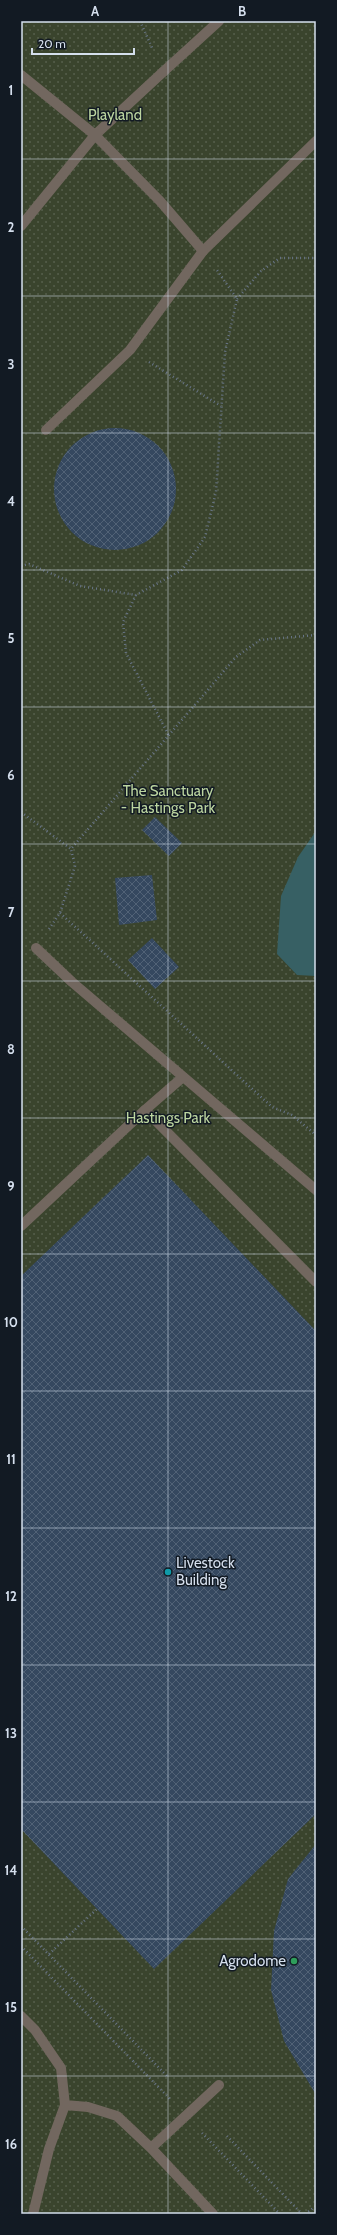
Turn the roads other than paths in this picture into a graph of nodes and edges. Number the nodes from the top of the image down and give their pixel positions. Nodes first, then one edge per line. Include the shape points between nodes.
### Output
1 (219, 21) edge
2 (21, 75) edge
3 (95, 135) junction
4 (316, 141) edge
5 (21, 226) edge
6 (203, 251) junction
7 (46, 430) dead end
8 (36, 948) road end
9 (182, 1076) junction
10 (145, 1110) junction
11 (316, 1190) edge
12 (21, 1226) edge
13 (316, 1282) edge
14 (21, 2016) edge
15 (219, 2085) dead end
16 (65, 2105) junction
17 (152, 2148) junction
18 (33, 2214) edge
19 (213, 2214) edge

1 - 3 street
2 - 3 street
3 - 5 street
3 - 6 street via 160,201
4 - 6 street
6 - 7 street via 130,350
8 - 9 street
9 - 10 street
9 - 11 street
10 - 12 street
10 - 13 street
14 - 16 street via 35,2030 61,2068
15 - 17 street
16 - 17 street via 88,2107 116,2116
16 - 18 street via 49,2149
17 - 19 street

